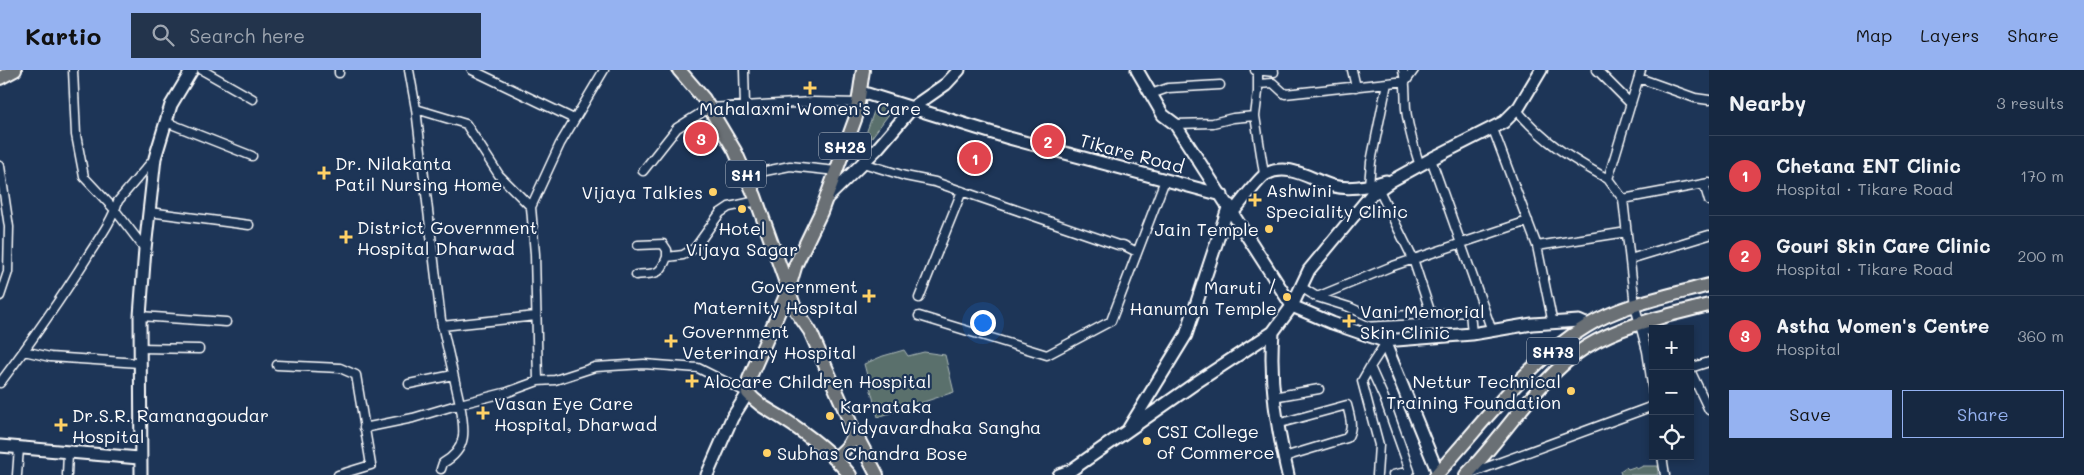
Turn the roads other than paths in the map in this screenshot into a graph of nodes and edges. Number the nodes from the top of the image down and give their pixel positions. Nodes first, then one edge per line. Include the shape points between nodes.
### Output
1 (15, 70) edge
2 (73, 70) edge
3 (192, 70) edge
4 (202, 70) edge
5 (409, 70) edge
6 (604, 70) edge
7 (679, 70) edge
8 (744, 70) edge
9 (863, 70) edge
10 (959, 70) edge
11 (1137, 70) edge
12 (1256, 70) edge
13 (1352, 70) edge
14 (1403, 70) edge
15 (1414, 70) edge
16 (1541, 70) edge
17 (1597, 70) edge
18 (476, 71) edge
19 (1274, 72) dead end
20 (1640, 74) edge
21 (0, 78) edge
22 (1406, 81) junction
23 (1387, 83) junction
24 (1258, 84) junction
25 (1220, 86) dead end
26 (1356, 87) junction
27 (1151, 94) junction
28 (860, 97) junction
29 (253, 99) dead end
30 (1709, 100) edge
31 (1631, 104) junction
32 (745, 106) junction
33 (913, 107) junction
34 (416, 108) junction
35 (710, 108) junction
36 (1516, 109) junction
37 (1254, 116) junction
38 (574, 119) junction
39 (166, 122) junction
40 (1175, 124) junction
41 (1493, 129) junction
42 (252, 156) dead end
43 (155, 158) junction
44 (1431, 159) junction
45 (863, 162) junction
46 (0, 166) edge
47 (1420, 166) junction
48 (643, 171) dead end
49 (836, 171) junction
50 (1264, 174) junction
51 (746, 175) junction
52 (1608, 179) junction
53 (1164, 180) junction
54 (1706, 183) edge
55 (1374, 187) junction
56 (962, 192) junction
57 (1222, 195) junction
58 (826, 199) junction
59 (1623, 199) junction
60 (757, 201) junction
61 (1709, 201) edge
62 (531, 207) junction
63 (1231, 208) junction
64 (115, 210) junction
65 (149, 212) junction
66 (1528, 221) junction
67 (249, 225) dead end
68 (1627, 232) junction
69 (1709, 235) edge
70 (1462, 244) junction
71 (638, 245) dead end
72 (1538, 246) junction
73 (145, 249) junction
74 (1138, 252) junction
75 (667, 257) junction
76 (1630, 258) junction
77 (1414, 259) junction
78 (636, 275) dead end
79 (1709, 285) edge
80 (1301, 287) junction
81 (788, 292) junction
82 (0, 296) edge
83 (919, 298) dead end
84 (1317, 298) junction
85 (1709, 305) edge
86 (1292, 306) junction
87 (1635, 306) junction
88 (1431, 314) junction
89 (140, 316) junction
90 (536, 316) junction
91 (919, 316) dead end
92 (226, 322) dead end
93 (1640, 323) junction
94 (1553, 324) junction
95 (1588, 325) junction
96 (442, 326) junction
97 (1492, 331) junction
98 (1649, 331) edge
99 (1273, 332) junction
100 (1472, 334) junction
101 (1384, 342) junction
102 (140, 348) junction
103 (199, 349) dead end
104 (24, 352) junction
105 (1709, 362) edge
106 (139, 363) junction
107 (277, 365) dead end
108 (1370, 367) junction
109 (1694, 368) edge
110 (1690, 370) edge
111 (1649, 371) edge
112 (453, 375) junction
113 (538, 381) junction
114 (0, 383) edge
115 (409, 384) dead end
116 (1318, 389) dead end
117 (748, 393) junction
118 (1273, 397) junction
119 (460, 404) junction
120 (1649, 407) edge
121 (1709, 410) edge
122 (1277, 424) junction
123 (364, 428) junction
124 (854, 431) junction
125 (1126, 431) junction
126 (0, 446) edge
127 (19, 448) junction
128 (68, 452) junction
129 (1284, 456) junction
130 (140, 458) junction
131 (835, 458) junction
132 (1663, 460) edge
133 (441, 469) dead end
134 (1437, 474) edge
135 (17, 475) edge
136 (67, 475) edge
137 (141, 475) edge
138 (338, 475) edge
139 (707, 475) edge
140 (850, 475) edge
141 (877, 475) edge
142 (1059, 475) edge
143 (1288, 475) edge
144 (1377, 475) edge
145 (1393, 475) edge
146 (1466, 475) edge
147 (1665, 475) edge

1 - 21 main road
2 - 64 street via 76,135 84,177
3 - 39 street
4 - 29 street
5 - 34 street
6 - 38 street
7 - 35 main road, SH1
8 - 32 street
9 - 28 main road, SH28
10 - 33 street via 946,84
11 - 27 street
12 - 19 street
12 - 24 street
13 - 26 street
14 - 22 street
15 - 22 street
16 - 36 street
17 - 31 street
18 - 38 street
20 - 30 street via 1695,98
20 - 31 street
22 - 23 street
22 - 47 street via 1406,109
23 - 26 street
23 - 55 street via 1371,162
24 - 26 street via 1273,84 1285,94
24 - 37 street
25 - 27 street via 1168,88
27 - 40 street via 1163,114
28 - 32 street
28 - 33 street, Tikare Road
28 - 49 main road, SH28
31 - 52 street
32 - 35 street
33 - 45 street
33 - 53 street, Tikare Road via 1009,138
34 - 62 street via 466,124 499,175
34 - 96 street
35 - 48 street via 678,128
35 - 51 main road, SH1
36 - 41 street
36 - 52 street via 1557,149
37 - 40 street via 1213,123
37 - 50 street
38 - 62 street
39 - 42 street
39 - 43 street
40 - 57 street
41 - 44 street
41 - 66 street
43 - 64 street via 118,201
43 - 65 street
44 - 47 street
44 - 70 street
45 - 56 street
45 - 58 street
46 - 82 street via 9,227 8,272
47 - 55 street
49 - 51 street via 790,166
49 - 58 main road, SH28
50 - 55 street via 1282,169 1334,186
50 - 63 street
51 - 60 main road, SH1
52 - 59 street
53 - 57 street, Tikare Road
53 - 74 street
54 - 59 street
54 - 61 street
55 - 77 street
55 - 80 street via 1309,270
56 - 74 street via 1123,244
56 - 83 street
57 - 63 street
58 - 81 main road, SH28 via 796,264
59 - 68 street
60 - 75 street via 729,207 720,213 695,248 683,255
60 - 81 main road, SH1
62 - 90 street
63 - 86 street
63 - 125 street via 1186,335
64 - 73 street
64 - 104 street
65 - 67 street
65 - 73 street
66 - 70 street
66 - 72 street
68 - 72 street
68 - 76 street
69 - 76 street
70 - 77 street
70 - 97 street
71 - 75 street via 663,244
72 - 94 street
73 - 89 street
74 - 91 street via 1111,321 1047,355
75 - 78 street via 662,269 656,273
76 - 87 street
77 - 84 street
77 - 88 street
79 - 87 main road, SH73
80 - 84 street
80 - 86 street
81 - 117 main road via 749,379
81 - 124 main road, SH1 via 810,331
84 - 88 street via 1371,317
85 - 93 main road, SH73
86 - 99 street
86 - 101 street
87 - 93 street
87 - 95 main road, SH73
88 - 100 street via 1470,312
89 - 92 street
89 - 102 street
90 - 96 street
90 - 113 street
93 - 98 street
93 - 111 street
93 - 146 main road, SH73 via 1604,338 1570,359
94 - 95 street via 1579,321
94 - 97 street
95 - 134 main road, SH73 via 1546,356 1494,408
96 - 112 street
97 - 100 street
99 - 118 street
99 - 125 street
100 - 101 street
101 - 108 street
101 - 134 street
102 - 103 street
102 - 106 street
104 - 106 street via 50,357
104 - 114 street
105 - 109 street
106 - 130 street
107 - 123 street via 340,368 356,376
108 - 144 street via 1362,382 1379,445
108 - 145 street via 1410,471
110 - 121 street
112 - 115 street
112 - 119 street
113 - 117 street via 555,380 595,366 644,364 698,368
113 - 119 street
116 - 118 street
117 - 131 main road
117 - 139 street via 732,418
118 - 122 street
119 - 123 street
119 - 133 street via 464,435 456,456 443,463
120 - 146 street
122 - 129 street
122 - 129 street via 1346,405 1352,423 1347,438
123 - 138 street via 371,465
124 - 131 main road via 847,448
124 - 141 main road, SH1
125 - 142 street via 1070,471
126 - 127 street
127 - 128 street
127 - 135 street
128 - 130 street
128 - 136 street
129 - 143 street
130 - 137 street
131 - 140 main road
132 - 147 street

